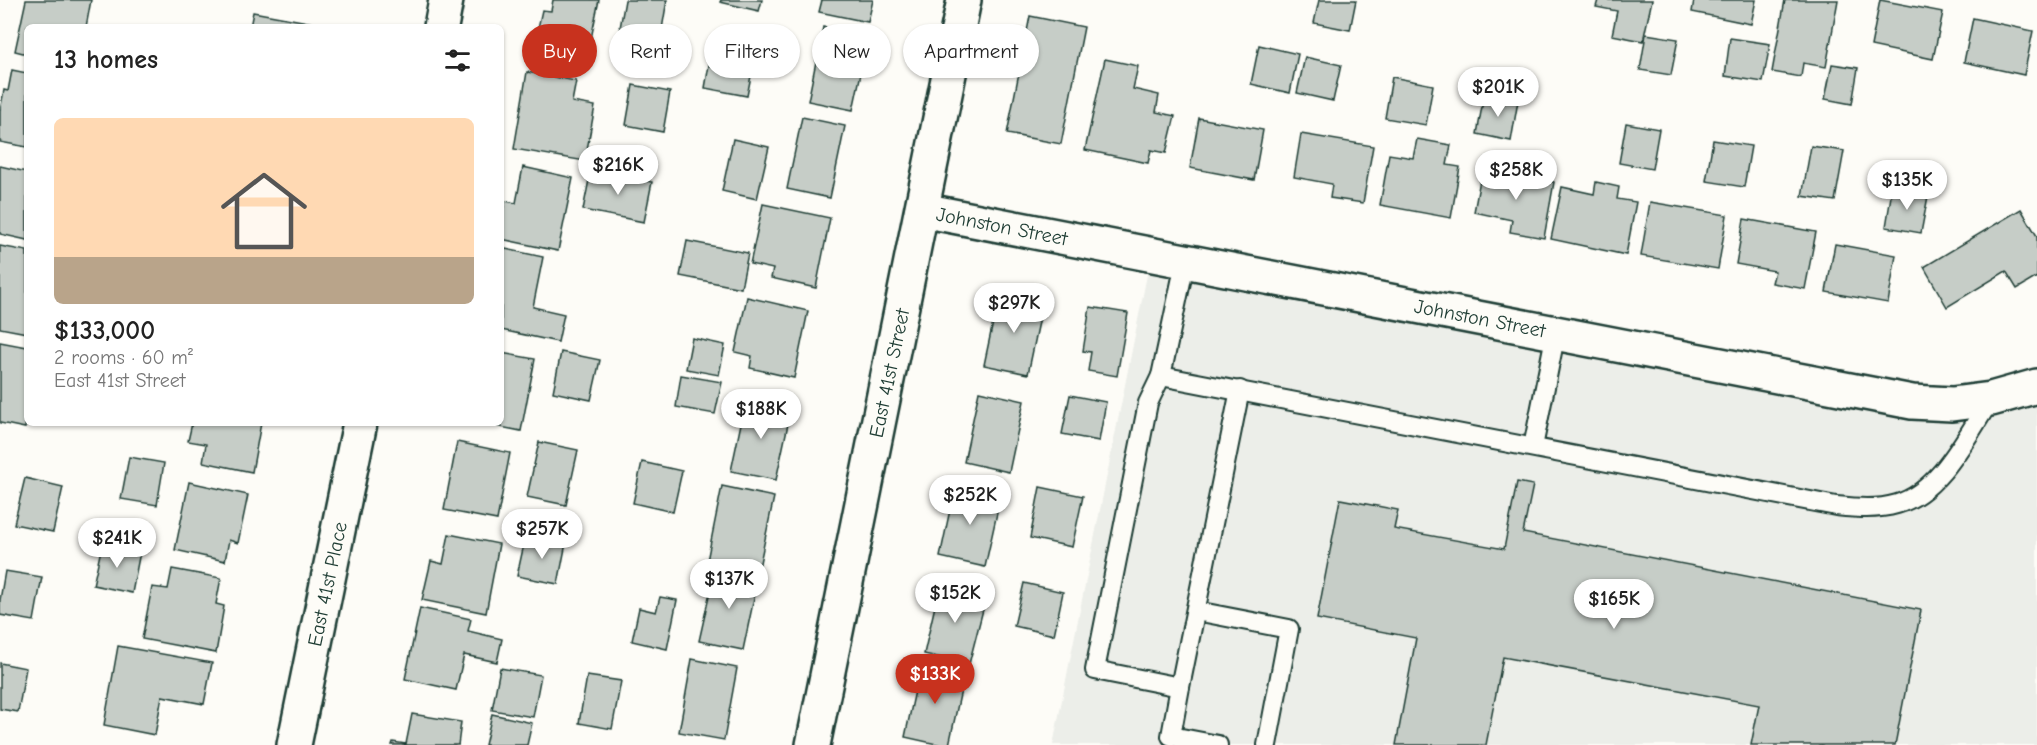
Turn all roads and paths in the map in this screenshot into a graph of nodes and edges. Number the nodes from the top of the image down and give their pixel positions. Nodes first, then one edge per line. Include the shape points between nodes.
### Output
1 (446, 0) edge
2 (964, 0) edge
3 (442, 24) edge
4 (922, 210) junction
5 (1185, 262) junction
6 (1556, 332) junction
7 (1161, 376) junction
8 (2037, 386) edge
9 (1240, 390) junction
10 (1991, 399) junction
11 (359, 426) edge
12 (1533, 447) junction
13 (1196, 611) junction
14 (1180, 687) junction
15 (294, 745) edge
16 (813, 745) edge
17 (1218, 745) edge
18 (1267, 745) edge

1 - 3 street
2 - 4 street, East 41st Street
4 - 5 street, Johnston Street
4 - 16 street, East 41st Street
5 - 6 street, Johnston Street
5 - 7 lane
6 - 10 street, Johnston Street via 1912,402 1952,404
6 - 12 lane
7 - 9 lane
7 - 14 lane via 1148,403 1095,670
8 - 10 street, Johnston Street
9 - 12 lane
9 - 13 lane
10 - 12 lane via 1940,477 1926,490 1896,504 1874,508 1836,506
11 - 15 street, East 41st Place
13 - 14 lane
13 - 18 lane via 1289,629
14 - 17 lane via 1171,736

